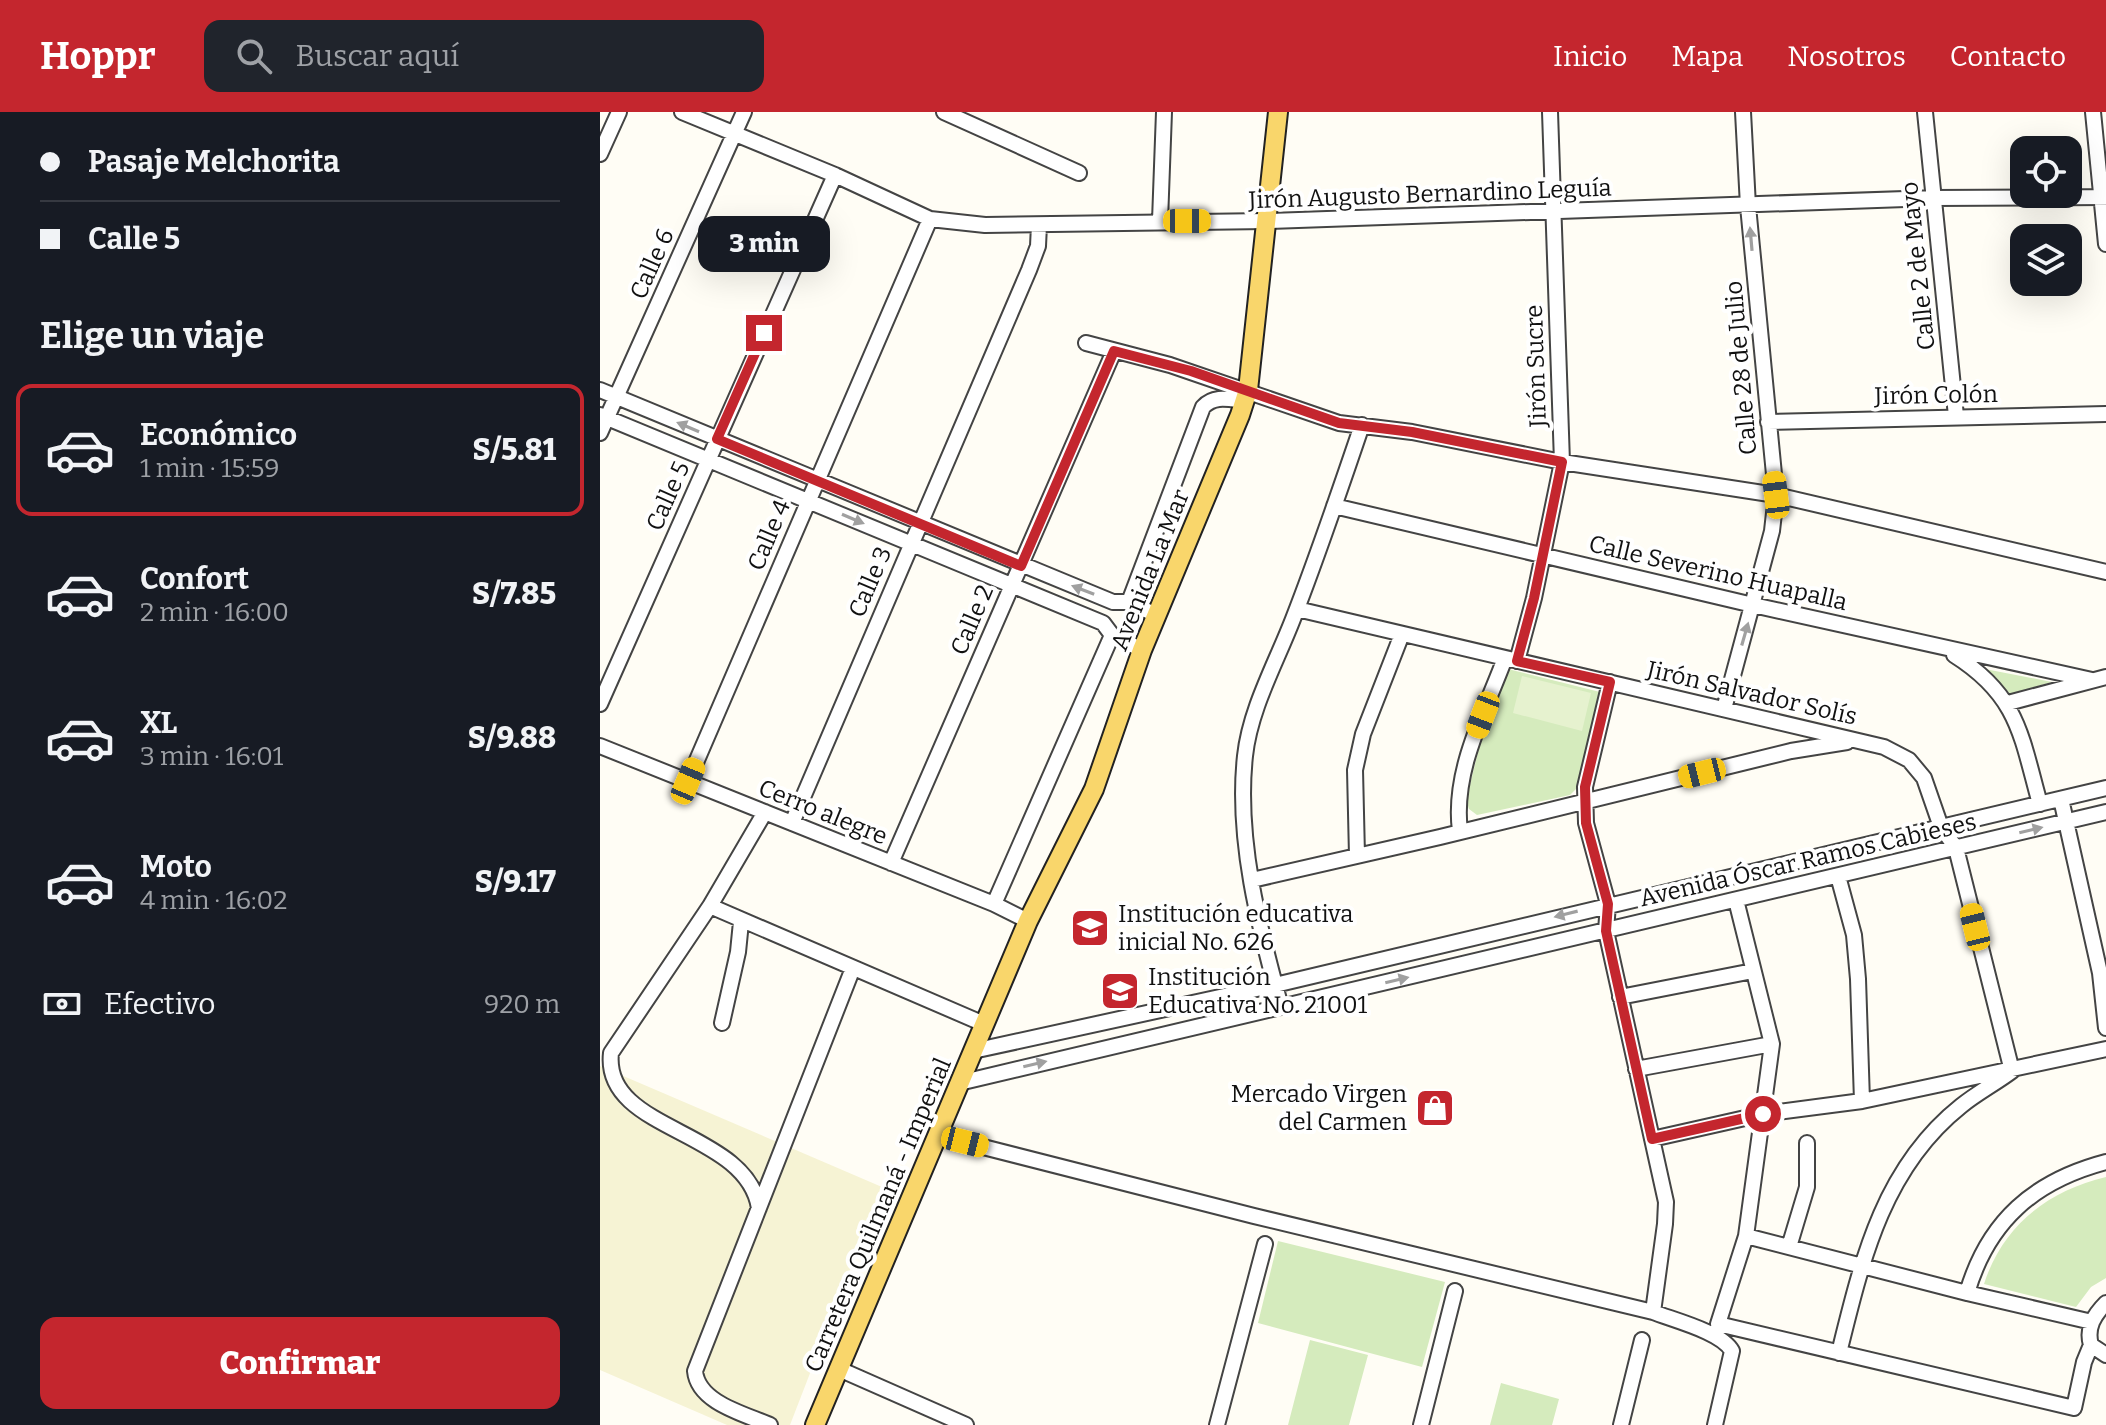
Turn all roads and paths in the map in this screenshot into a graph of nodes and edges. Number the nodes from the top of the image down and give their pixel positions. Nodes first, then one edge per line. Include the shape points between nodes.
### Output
1 (619, 112) edge
2 (682, 112) edge
3 (744, 112) edge
4 (944, 112) edge
5 (1164, 112) edge
6 (1278, 112) edge
7 (1550, 112) edge
8 (1743, 112) edge
9 (1925, 112) edge
10 (2093, 112) edge
11 (735, 132) junction
12 (600, 154) edge
13 (1079, 173) dead end
14 (835, 175) junction
15 (2103, 197) edge
16 (1934, 198) junction
17 (1748, 206) junction
18 (1552, 212) junction
19 (930, 219) junction
20 (1160, 221) junction
21 (1267, 221) junction
22 (1039, 225) junction
23 (2106, 244) edge
24 (1086, 343) dead end
25 (1114, 351) junction
26 (600, 390) edge
27 (1246, 396) junction
28 (616, 397) junction
29 (2106, 414) edge
30 (603, 416) edge
31 (1956, 416) junction
32 (1768, 422) junction
33 (1362, 425) junction
34 (600, 433) edge
35 (717, 439) junction
36 (708, 459) junction
37 (1562, 462) junction
38 (818, 481) junction
39 (1776, 495) junction
40 (807, 500) junction
41 (1334, 506) junction
42 (919, 523) junction
43 (911, 543) junction
44 (1543, 554) junction
45 (1021, 566) junction
46 (2106, 572) edge
47 (1011, 585) junction
48 (1129, 602) junction
49 (1753, 605) junction
50 (1297, 609) junction
51 (1156, 615) junction
52 (1402, 634) junction
53 (1112, 635) junction
54 (1944, 648) junction
55 (1142, 650) junction
56 (1511, 659) junction
57 (2099, 679) edge
58 (1610, 682) junction
59 (2008, 703) junction
60 (600, 704) edge
61 (1724, 709) junction
62 (1855, 740) junction
63 (600, 746) edge
64 (688, 781) junction
65 (2106, 788) edge
66 (2061, 799) junction
67 (1584, 802) junction
68 (2040, 804) junction
69 (765, 812) junction
70 (2106, 812) edge
71 (2066, 821) junction
72 (792, 823) junction
73 (1941, 827) junction
74 (1460, 831) junction
75 (1956, 848) junction
76 (1357, 856) junction
77 (891, 863) junction
78 (1838, 876) junction
79 (1252, 880) junction
80 (1736, 900) junction
81 (994, 904) junction
82 (1608, 904) junction
83 (710, 906) junction
84 (1028, 921) junction
85 (741, 922) junction
86 (1606, 931) junction
87 (853, 968) junction
88 (1753, 971) junction
89 (1275, 985) junction
90 (1620, 997) junction
91 (1281, 1007) junction
92 (722, 1023) dead end
93 (984, 1024) junction
94 (2106, 1028) edge
95 (1772, 1044) junction
96 (2106, 1049) edge
97 (973, 1051) junction
98 (1636, 1069) junction
99 (2012, 1071) junction
100 (959, 1083) junction
101 (1862, 1101) junction
102 (1763, 1114) junction
103 (936, 1135) junction
104 (1652, 1139) junction
105 (1807, 1143) dead end
106 (2106, 1162) edge
107 (759, 1208) junction
108 (1746, 1236) junction
109 (1265, 1244) dead end
110 (1789, 1247) junction
111 (1861, 1264) junction
112 (1455, 1291) dead end
113 (1967, 1293) junction
114 (2106, 1303) edge
115 (1653, 1312) junction
116 (2092, 1322) junction
117 (1642, 1340) dead end
118 (2091, 1345) junction
119 (1839, 1353) junction
120 (2106, 1355) edge
121 (839, 1369) junction
122 (770, 1425) edge
123 (815, 1425) edge
124 (966, 1425) edge
125 (1217, 1425) edge
126 (1421, 1425) edge
127 (1621, 1425) edge
128 (1715, 1425) edge

1 - 12 street
2 - 11 street, Jirón Augusto Bernardino Leguía
3 - 11 street, Calle 6
4 - 13 street
5 - 20 street
6 - 21 main road, Avenida La Mar
7 - 18 street, Jirón Sucre
8 - 17 street, Calle 28 de Julio
9 - 16 street, Calle 2 de Mayo
10 - 15 street
11 - 14 street, Jirón Augusto Bernardino Leguía
11 - 28 street, Calle 6
14 - 19 street, Jirón Augusto Bernardino Leguía
14 - 35 street, Calle 5
15 - 16 street, Jirón Augusto Bernardino Leguía
15 - 23 street
16 - 17 street, Jirón Augusto Bernardino Leguía
16 - 31 street, Calle 2 de Mayo
17 - 18 street, Jirón Augusto Bernardino Leguía
32 -> 17 street, Calle 28 de Julio
18 - 21 street, Jirón Augusto Bernardino Leguía
18 - 37 street, Jirón Sucre
19 - 22 street, Jirón Augusto Bernardino Leguía
19 - 38 street, Calle 4
20 - 21 street, Jirón Augusto Bernardino Leguía
20 - 22 street, Jirón Augusto Bernardino Leguía
21 - 27 main road, Avenida La Mar
22 - 42 street, Calle 3 via 1029,270
24 - 25 street
25 - 27 street via 1170,365
25 - 45 street, Calle 2
26 - 28 street
27 - 33 street
27 - 48 street via 1217,398 1203,407
27 - 51 main road, Avenida La Mar
28 - 30 street, Calle 6
35 -> 28 street
29 - 31 street, Jirón Colón
30 - 34 street, Calle 6
30 - 36 street
31 - 32 street, Jirón Colón
32 - 39 street, Calle 28 de Julio
33 - 37 street
33 - 41 street
35 - 36 street, Calle 5
35 - 38 street
36 - 40 street
36 - 60 street, Calle 5
37 - 39 street
37 - 44 street, Jirón Sucre
38 - 40 street, Calle 4
38 - 42 street
39 - 46 street
39 - 49 street, Calle 28 de Julio
40 -> 43 street
40 - 64 street, Calle 4
41 - 44 street, Calle Severino Huapalla
41 - 50 street
42 - 43 street, Calle 3
42 - 45 street
43 - 47 street
43 - 72 street, Calle 3
44 - 49 street, Calle Severino Huapalla
44 - 56 street, Jirón Sucre
45 - 47 street, Calle 2
48 -> 45 street via 1113,602
47 - 53 street via 1103,623
47 - 77 street, Calle 2
48 - 51 street
49 - 54 street, Calle Severino Huapalla
61 -> 49 street, Calle 28 de Julio
50 - 52 street, Jirón Salvador Solís
50 - 79 street via 1245,755 1244,824
51 - 55 main road, Avenida La Mar
52 - 56 street, Jirón Salvador Solís
52 - 76 street via 1363,734 1355,770
53 - 55 street
53 - 81 street
54 - 57 street, Calle Severino Huapalla
54 - 59 street via 1984,677
55 - 84 main road, Avenida La Mar via 1094,789
56 - 58 street, Jirón Salvador Solís
56 - 74 street, Jirón Sucre via 1462,779
57 - 59 street
58 - 61 street, Jirón Salvador Solís
58 - 67 street
59 - 68 street
61 - 62 street, Jirón Salvador Solís
62 - 67 street
62 - 73 street, Jirón Salvador Solís via 1884,747 1918,769
63 - 64 street, Cerro alegre
64 - 69 street, Cerro alegre
65 - 66 street, Avenida Óscar Ramos Cabieses
66 - 68 street, Avenida Óscar Ramos Cabieses
66 - 71 street
67 - 74 street
67 - 82 street
68 - 73 street, Avenida Óscar Ramos Cabieses
69 - 72 street, Cerro alegre
69 - 83 street
70 - 71 street, Avenida Óscar Ramos Cabieses
75 -> 71 street, Avenida Óscar Ramos Cabieses
71 - 94 street via 2100,973
72 - 77 street, Cerro alegre
73 - 75 street, Jirón Salvador Solís
73 - 82 street, Avenida Óscar Ramos Cabieses
74 - 76 street
75 - 78 street, Avenida Óscar Ramos Cabieses
75 - 99 street
76 - 79 street
77 - 81 street, Cerro alegre
78 - 80 street, Avenida Óscar Ramos Cabieses
78 - 101 street via 1854,935
79 - 89 street
80 - 86 street, Avenida Óscar Ramos Cabieses
80 - 88 street
81 - 84 street, Cerro alegre
82 - 86 street
82 -> 89 street, Avenida Óscar Ramos Cabieses
83 - 85 street
83 - 107 street via 611,1053 610,1064 614,1082 631,1104 737,1168
84 - 93 main road, Avenida La Mar
85 - 87 street
85 - 92 street
86 - 90 street
91 -> 86 street, Avenida Óscar Ramos Cabieses
87 - 93 street
87 - 107 street
88 - 90 street
88 - 95 street
89 - 91 street
89 - 97 street, Avenida Óscar Ramos Cabieses
90 - 98 street
100 -> 91 street, Avenida Óscar Ramos Cabieses
93 - 97 main road, Carretera Quilmaná - Imperial
95 - 98 street
95 - 102 street
96 - 99 street
97 - 100 main road, Carretera Quilmaná - Imperial
98 - 104 street
99 - 101 street
99 - 111 street via 1961,1106 1903,1171 1880,1212
100 - 103 main road, Carretera Quilmaná - Imperial
101 - 102 street
102 - 104 street
102 - 108 street
103 - 115 street
103 - 121 main road, Carretera Quilmaná - Imperial
104 - 115 street via 1666,1202
105 - 110 street via 1807,1187
106 - 113 street via 2046,1185 2012,1212 1984,1247
107 - 122 street via 695,1371 699,1385 713,1398
108 - 110 street
108 - 119 street via 1718,1324
109 - 125 street
110 - 111 street
111 - 113 street
111 - 119 street
112 - 126 street
113 - 116 street
114 - 116 street
115 - 128 street via 1729,1344 1732,1351
116 - 118 street
117 - 127 street
118 - 119 street via 2074,1408
118 - 120 street
121 - 123 main road, Carretera Quilmaná - Imperial
121 - 124 street

